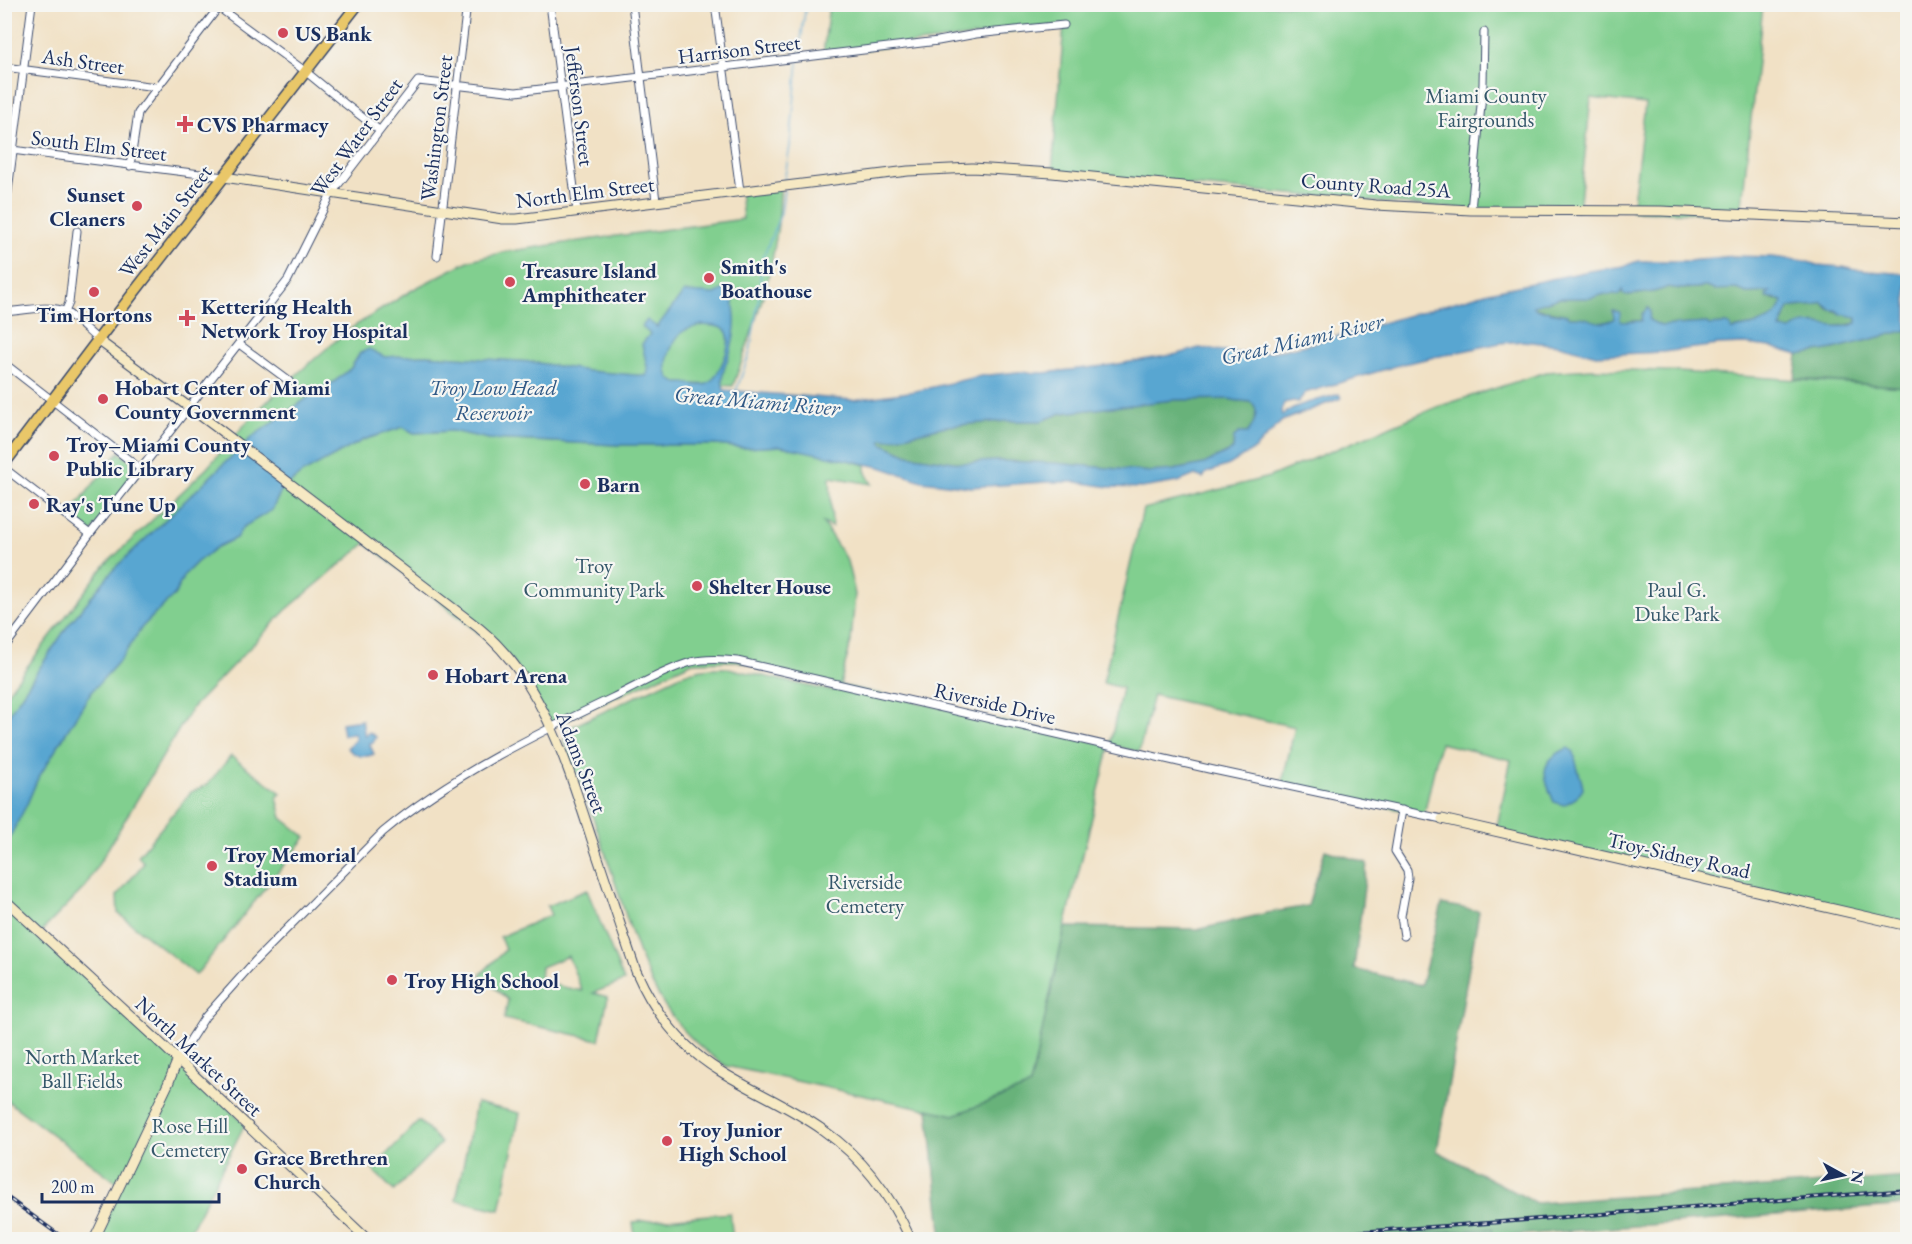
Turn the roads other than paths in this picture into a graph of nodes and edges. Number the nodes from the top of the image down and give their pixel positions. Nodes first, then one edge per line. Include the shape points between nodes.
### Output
1 (32, 4) edge
2 (358, 4) edge
3 (467, 4) edge
4 (550, 4) edge
5 (632, 4) edge
6 (715, 4) edge
7 (216, 6) edge
8 (1064, 25) dead end
9 (1484, 32) dead end
10 (4, 67) edge
11 (724, 68) junction
12 (24, 69) junction
13 (305, 71) junction
14 (642, 78) junction
15 (418, 81) joint
16 (458, 86) junction
17 (156, 87) junction
18 (561, 88) junction
19 (379, 130) junction
20 (8, 150) edge
21 (130, 166) junction
22 (224, 177) junction
23 (844, 179) joint
24 (740, 191) junction
25 (331, 194) junction
26 (656, 201) junction
27 (442, 210) junction
28 (1471, 210) junction
29 (577, 211) junction
30 (4, 222) edge
31 (1908, 222) edge
32 (77, 231) dead end
33 (437, 256) dead end
34 (4, 312) edge
35 (65, 312) junction
36 (98, 340) junction
37 (239, 344) junction
38 (4, 363) edge
39 (289, 381) dead end
40 (53, 400) junction
41 (190, 408) junction
42 (4, 466) edge
43 (142, 470) junction
44 (90, 534) junction
45 (4, 648) edge
46 (550, 727) junction
47 (1402, 810) junction
48 (1442, 819) joint
49 (4, 898) edge
50 (1908, 926) edge
51 (1404, 936) dead end
52 (178, 1059) junction
53 (94, 1239) edge
54 (368, 1239) edge
55 (911, 1239) edge

1 - 12 street
2 - 13 main road, West Main Street
3 - 16 street, Washington Street
4 - 18 street, Jefferson Street
5 - 14 street
6 - 11 street
7 - 13 street
7 - 17 street
8 - 11 street, Harrison Street
9 - 28 street
10 - 12 street, Ash Street
11 - 14 street, Harrison Street
11 - 24 street
12 - 17 street, Ash Street
12 - 20 street
13 - 19 street
13 - 22 main road, West Main Street
14 - 18 street, Harrison Street
14 - 26 street
15 - 16 street, Harrison Street
15 - 19 street, West Water Street
16 - 18 street, Harrison Street via 516,92
16 - 27 street, Washington Street
17 - 21 street via 138,114
18 - 29 street, Jefferson Street
19 - 25 street, West Water Street
20 - 21 street, South Elm Street
20 - 30 street
21 - 22 street, South Elm Street
22 - 25 main road, North Elm Street
22 - 36 main road, West Main Street
23 - 24 main road, North Elm Street
23 - 28 main road, County Road 25A via 972,168
24 - 26 main road, North Elm Street
25 - 27 main road, North Elm Street
25 - 37 street, West Water Street via 288,280
26 - 29 main road, North Elm Street
27 - 29 main road, North Elm Street via 503,219
27 - 33 street, Washington Street
28 - 31 main road, County Road 25A via 1661,211
32 - 35 street
34 - 35 street via 48,308
35 - 36 street
36 - 40 main road, West Main Street
36 - 41 main road, Adams Street
37 - 39 street
37 - 41 street, West Water Street
38 - 40 street
40 - 42 main road, West Main Street
40 - 43 street
41 - 43 street, West Water Street
41 - 46 main road, Adams Street via 495,642 523,676
42 - 44 street
43 - 44 street, West Water Street
44 - 45 street, West Water Street
46 - 47 street, Riverside Drive via 685,664 728,660
46 - 52 street, Riverside Drive via 426,799 383,832 248,969 205,1017
46 - 55 main road, Adams Street via 578,797 636,971 660,1015 708,1064 808,1119 847,1149 884,1191
47 - 48 street, Riverside Drive
47 - 51 street via 1395,851 1408,879 1401,916
48 - 50 main road, Troy-Sidney Road
49 - 52 main road, North Market Street
52 - 53 main road
52 - 54 main road, North Market Street

